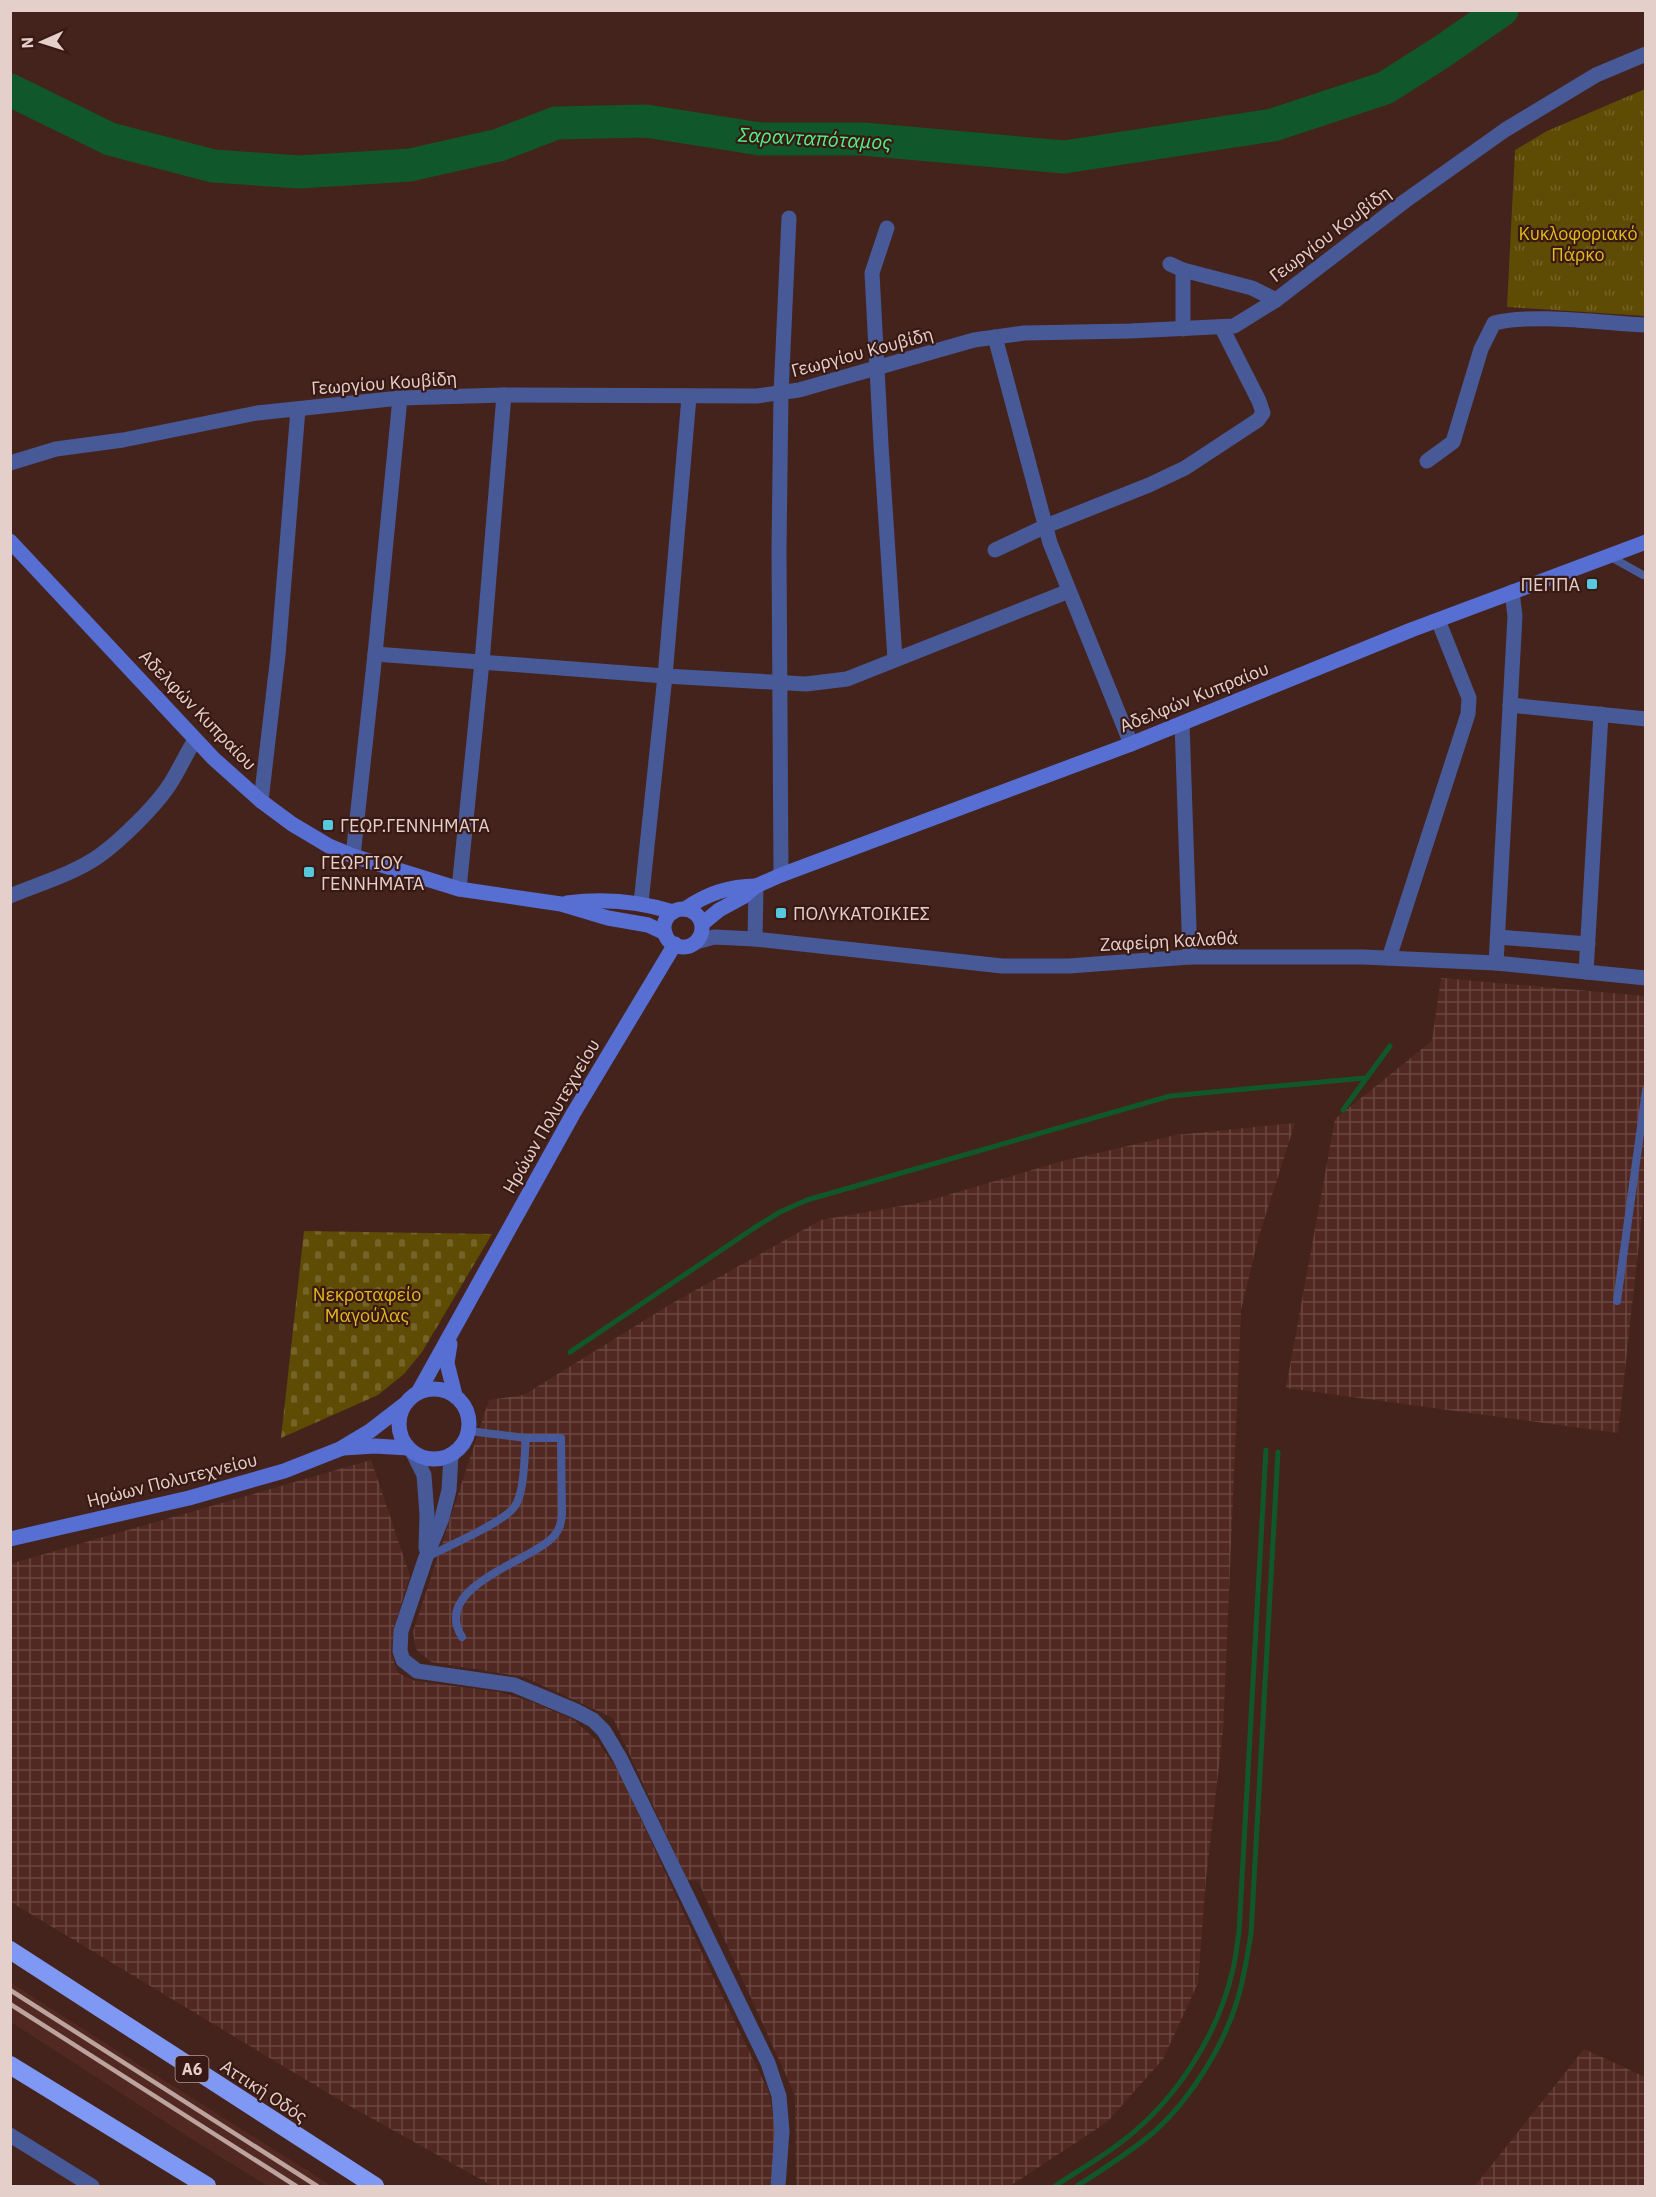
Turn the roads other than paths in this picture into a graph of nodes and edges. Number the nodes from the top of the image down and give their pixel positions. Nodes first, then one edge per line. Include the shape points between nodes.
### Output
1 (1646, 54) edge
2 (789, 218) dead end
3 (887, 228) dead end
4 (1276, 300) junction
5 (1646, 326) edge
6 (1222, 328) junction
7 (1183, 329) junction
8 (995, 337) junction
9 (877, 369) junction
10 (781, 394) junction
11 (504, 395) junction
12 (689, 397) junction
13 (400, 398) junction
14 (298, 409) junction
15 (1427, 461) dead end
16 (10, 463) edge
17 (1046, 526) junction
18 (10, 541) edge
19 (1646, 542) edge
20 (995, 550) dead end
21 (1608, 556) junction
22 (1646, 574) edge
23 (1068, 591) junction
24 (1512, 592) junction
25 (1438, 620) junction
26 (375, 654) junction
27 (895, 659) junction
28 (483, 662) junction
29 (665, 676) junction
30 (780, 684) junction
31 (1510, 705) junction
32 (1601, 714) junction
33 (1646, 719) edge
34 (1182, 723) junction
35 (195, 740) junction
36 (1131, 744) junction
37 (261, 801) junction
38 (353, 856) junction
39 (781, 875) junction
40 (756, 886) junction
41 (459, 889) junction
42 (10, 896) edge
43 (641, 903) junction
44 (561, 904) junction
45 (679, 911) junction
46 (702, 924) junction
47 (1498, 936) junction
48 (670, 939) junction
49 (755, 939) junction
50 (696, 942) junction
51 (1588, 944) junction
52 (1190, 957) junction
53 (1389, 957) junction
54 (1496, 963) junction
55 (1587, 972) junction
56 (1646, 978) edge
57 (1646, 1090) edge
58 (1617, 1300) dead end
59 (465, 1309) junction
60 (419, 1391) junction
61 (455, 1395) junction
62 (405, 1404) junction
63 (469, 1431) junction
64 (526, 1438) junction
65 (340, 1449) junction
66 (410, 1450) junction
67 (451, 1455) junction
68 (10, 1539) edge
69 (426, 1557) junction
70 (462, 1637) dead end
71 (10, 1950) edge
72 (10, 2065) edge
73 (10, 2135) edge
74 (92, 2187) edge
75 (207, 2187) edge
76 (375, 2187) edge
77 (778, 2187) edge

1 - 4 street, Γεωργίου Κουβίδη via 1596,75 1505,130
2 - 10 street
3 - 9 street via 872,273
4 - 6 street, Γεωργίου Κουβίδη via 1234,326
4 - 7 street via 1252,288 1177,267
5 - 15 street via 1557,320 1494,323 1481,349 1453,442
6 - 7 street, Γεωργίου Κουβίδη
6 - 17 street via 1259,401 1263,414 1258,420 1185,468
7 - 8 street, Γεωργίου Κουβίδη
8 - 9 street, Γεωργίου Κουβίδη
8 - 17 street
9 - 10 street, Γεωργίου Κουβίδη
9 - 27 street
10 - 12 street, Γεωργίου Κουβίδη
10 - 30 street
11 - 12 street, Γεωργίου Κουβίδη
11 - 13 street, Γεωργίου Κουβίδη
11 - 28 street
12 - 29 street
13 - 14 street, Γεωργίου Κουβίδη
13 - 26 street
14 - 16 street, Γεωργίου Κουβίδη via 56,449
14 - 37 street via 278,655
17 - 20 street
17 - 23 street
18 - 35 main road, Αδελφών Κυπραίου
19 - 21 main road, Αδελφών Κυπραίου
21 - 22 lane
21 - 24 main road, Αδελφών Κυπραίου
23 - 27 street
23 - 36 street
24 - 25 main road, Αδελφών Κυπραίου
24 - 31 street via 1515,616
25 - 34 main road, Αδελφών Κυπραίου
25 - 53 street via 1468,698 1468,714
26 - 28 street
26 - 38 street
27 - 30 street via 847,679
28 - 29 street
28 - 41 street
29 - 30 street
29 - 43 street
30 - 39 street
31 - 32 street
31 - 47 street
32 - 33 street
32 - 51 street
34 - 36 main road, Αδελφών Κυπραίου
34 - 52 street
35 - 37 main road, Αδελφών Κυπραίου
35 - 42 street via 170,785 112,846 75,869
36 - 39 main road, Αδελφών Κυπραίου
37 - 38 main road, Αδελφών Κυπραίου via 329,846
38 - 41 main road, Αδελφών Κυπραίου
39 - 40 main road, Αδελφών Κυπραίου
40 - 45 main road, Αδελφών Κυπραίου via 727,889
40 - 46 main road, Αδελφών Κυπραίου
40 - 49 street
41 - 44 main road, Αδελφών Κυπραίου
43 - 44 main road, Αδελφών Κυπραίου via 594,899
43 - 45 main road, Αδελφών Κυπραίου
44 - 48 main road, Αδελφών Κυπραίου via 648,925
45 - 46 main road via 695,914
45 - 48 main road via 666,921
46 - 50 main road
47 - 51 street
47 - 54 street
48 - 50 main road via 684,947
48 - 59 main road, Ηρώων Πολυτεχνείου
49 - 50 street, Ζαφείρη Καλαθά via 728,937
49 - 52 street, Ζαφείρη Καλαθά via 1002,966 1070,966
51 - 55 street
52 - 53 street, Ζαφείρη Καλαθά
53 - 54 street, Ζαφείρη Καλαθά
54 - 55 street, Ζαφείρη Καλαθά
55 - 56 street, Ζαφείρη Καλαθά
57 - 58 lane
59 - 60 main road, Ηρώων Πολυτεχνείου
59 - 61 main road, Ηρώων Πολυτεχνείου via 448,1351 448,1375
60 - 61 main road via 438,1388
60 - 62 main road
61 - 63 main road via 467,1411
62 - 65 main road, Ηρώων Πολυτεχνείου
62 - 66 main road via 400,1412 399,1431
63 - 64 lane
63 - 67 main road via 463,1445
64 - 69 lane via 520,1493 514,1506 494,1523
64 - 70 lane via 561,1438 560,1527 546,1544 472,1588 457,1613 456,1624
65 - 66 main road, Ηρώων Πολυτεχνείου via 375,1446
65 - 68 main road, Ηρώων Πολυτεχνείου via 284,1471 189,1498
66 - 67 main road via 432,1459
66 - 69 street via 424,1475
67 - 69 street via 447,1500
69 - 77 street via 401,1631 400,1651 408,1666 417,1671 502,1683 536,1694 592,1720 604,1731 620,1758 768,2063 780,2096
71 - 76 highway, Αττική Οδός / Α6
72 - 75 highway
73 - 74 street

